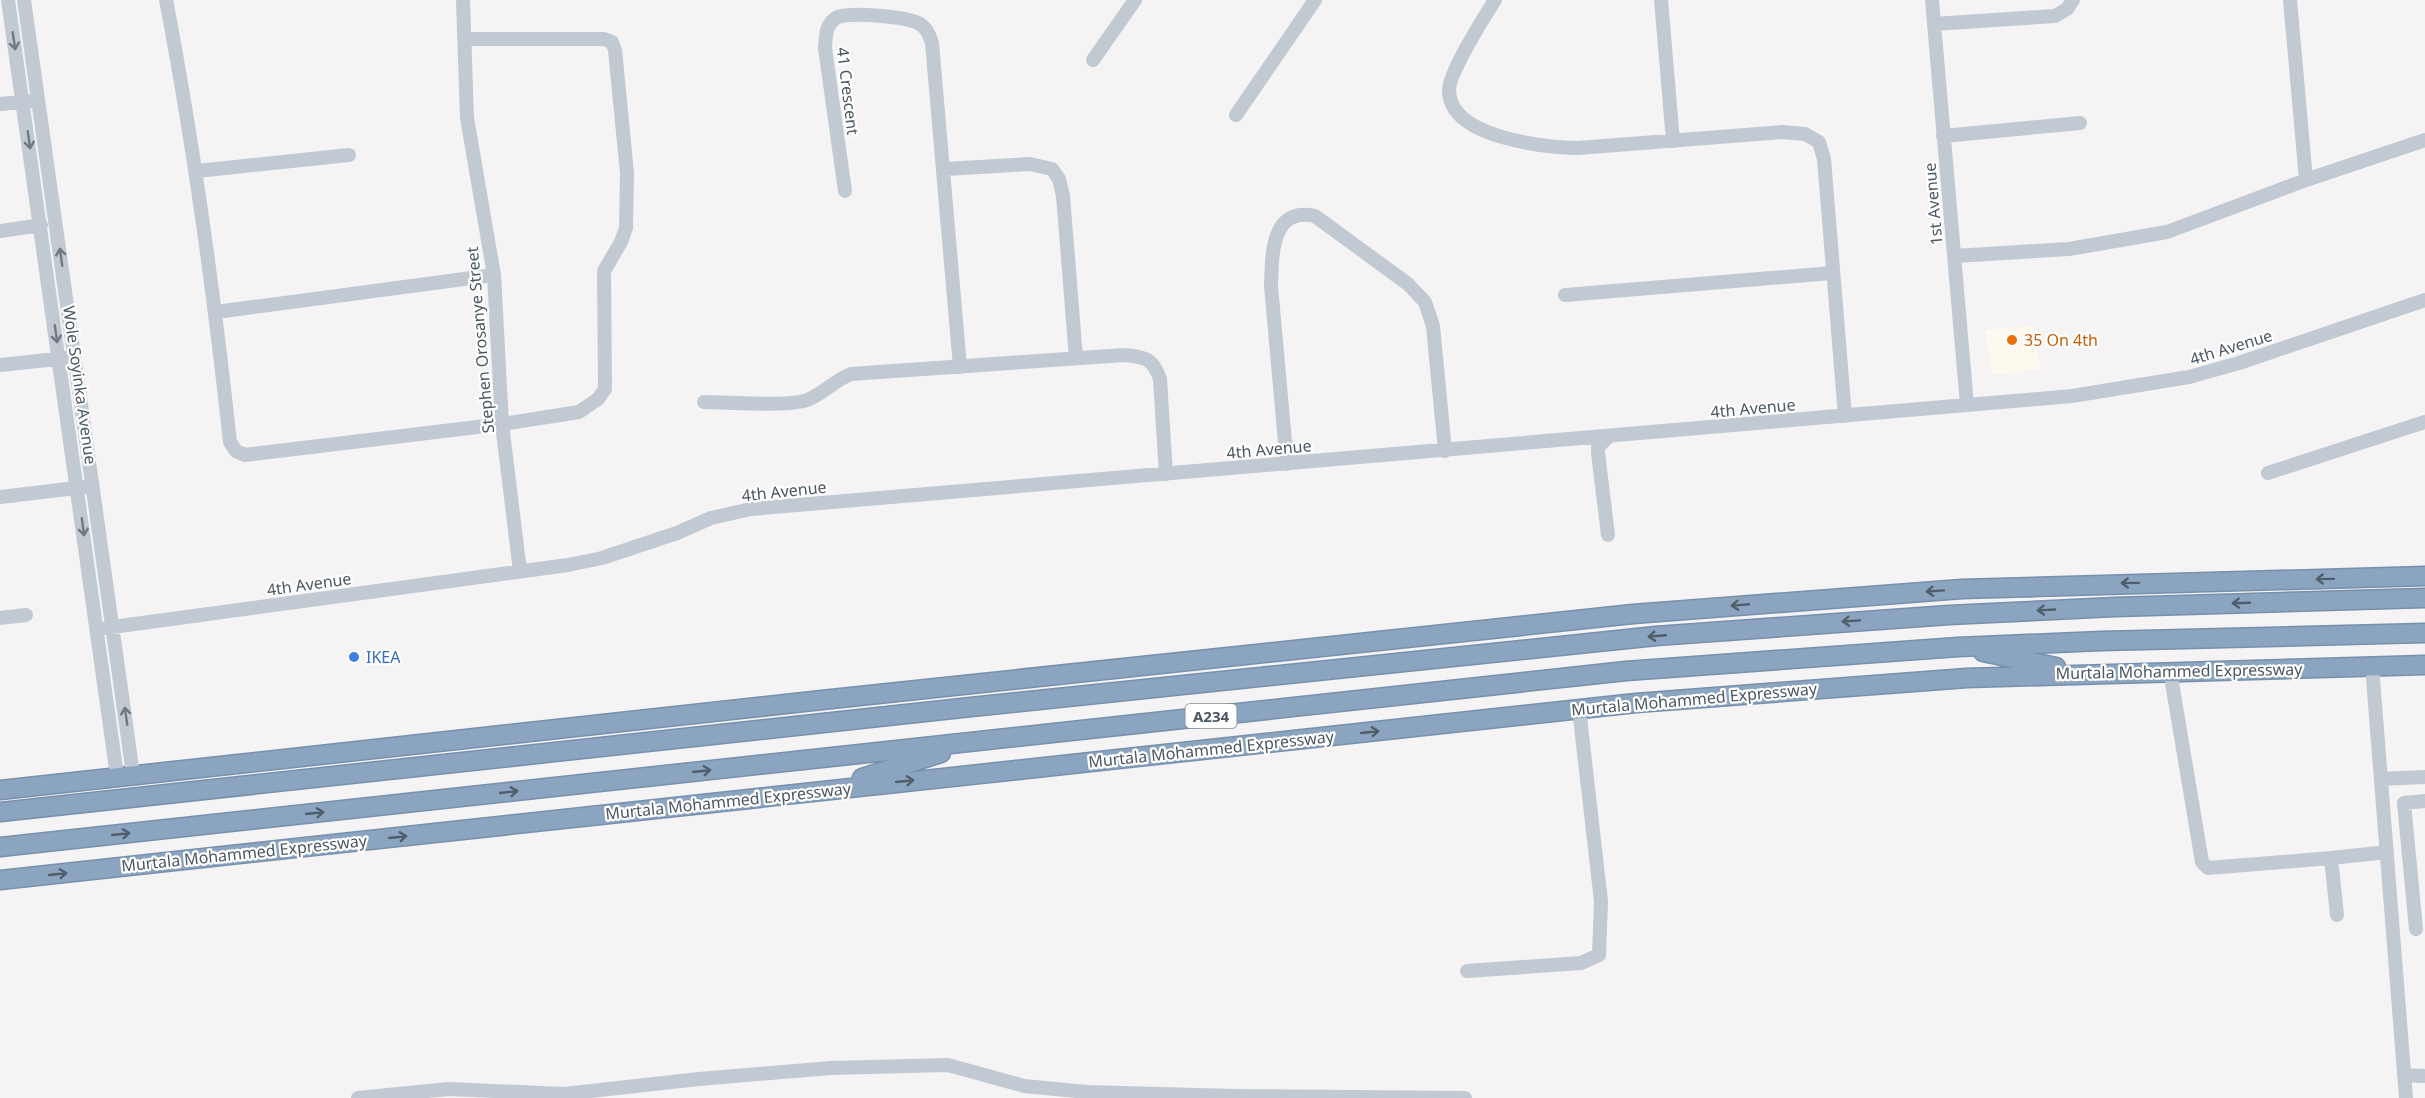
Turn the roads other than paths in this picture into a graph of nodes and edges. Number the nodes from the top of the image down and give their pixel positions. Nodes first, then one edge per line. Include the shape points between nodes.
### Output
1 (8, 0) edge
2 (24, 0) edge
3 (166, 0) edge
4 (462, 0) edge
5 (1135, 0) edge
6 (1315, 0) edge
7 (1495, 0) edge
8 (1661, 0) edge
9 (1932, 0) edge
10 (2073, 0) edge
11 (2290, 0) edge
12 (1934, 24) junction
13 (464, 39) junction
14 (1092, 60) dead end
15 (39, 100) junction
16 (23, 102) junction
17 (0, 104) edge
18 (1236, 116) dead end
19 (2080, 123) dead end
20 (1943, 136) junction
21 (2425, 140) edge
22 (1673, 141) junction
23 (349, 155) dead end
24 (945, 169) junction
25 (196, 171) junction
26 (2306, 180) junction
27 (845, 191) dead end
28 (41, 225) junction
29 (0, 231) edge
30 (1954, 256) junction
31 (1832, 273) junction
32 (494, 274) junction
33 (1564, 295) dead end
34 (2425, 300) edge
35 (216, 312) junction
36 (75, 357) junction
37 (59, 358) junction
38 (1076, 358) junction
39 (0, 365) edge
40 (960, 367) junction
41 (704, 402) dead end
42 (1968, 405) junction
43 (1845, 416) junction
44 (2425, 422) edge
45 (502, 424) junction
46 (1608, 437) junction
47 (1445, 451) junction
48 (1287, 464) junction
49 (2268, 473) dead end
50 (1166, 474) junction
51 (92, 486) junction
52 (77, 488) junction
53 (0, 496) edge
54 (1608, 535) dead end
55 (520, 571) junction
56 (2425, 577) edge
57 (2425, 598) edge
58 (2292, 601) junction
59 (26, 615) dead end
60 (0, 618) edge
61 (114, 627) junction
62 (98, 629) junction
63 (2425, 633) edge
64 (1958, 647) junction
65 (2425, 665) edge
66 (2372, 666) junction
67 (2170, 671) junction
68 (2085, 673) junction
69 (822, 700) junction
70 (971, 707) junction
71 (1579, 710) junction
72 (980, 741) junction
73 (125, 775) junction
74 (2425, 777) edge
75 (2381, 779) junction
76 (0, 790) edge
77 (823, 790) junction
78 (2425, 801) edge
79 (0, 812) edge
80 (0, 847) edge
81 (2387, 852) junction
82 (2331, 858) junction
83 (0, 880) edge
84 (2337, 915) dead end
85 (2416, 928) dead end
86 (1467, 971) dead end
87 (2405, 1075) junction
88 (2425, 1076) edge
89 (358, 1098) edge
90 (1465, 1098) edge
91 (2406, 1098) edge

1 -> 16 street, Wole Soyinka Avenue
2 - 15 street, Wole Soyinka Avenue
3 - 25 street
4 - 13 street, Stephen Orosanye Street
5 - 14 street
6 - 18 street
7 - 22 street via 1453,74 1450,100 1459,114 1479,128 1546,147
8 - 22 street
9 - 12 street, 1st Avenue
10 - 12 street via 2055,16
11 - 26 street
12 - 20 street, 1st Avenue
13 - 32 street, Stephen Orosanye Street via 467,118
13 - 45 street via 604,39 612,42 615,50 627,172 626,228 604,271 605,389 579,412
15 - 16 street
36 -> 15 street, Wole Soyinka Avenue
16 - 17 street
16 -> 28 street, Wole Soyinka Avenue
19 - 20 street
20 - 30 street, 1st Avenue
21 - 26 street
22 - 31 street via 1782,132 1805,134 1819,142 1824,159
23 - 25 street
24 - 27 street, 41 Crescent via 928,31 916,22 884,17 837,17 826,32 825,48
24 - 38 street via 1030,164 1052,169 1059,179
24 - 40 street, 41 Crescent
25 - 35 street
26 - 30 street via 2167,232 2069,249
28 - 29 street
28 -> 37 street, Wole Soyinka Avenue
30 - 42 street, 1st Avenue
31 - 33 street
31 - 43 street
32 - 35 street
32 - 45 street, Stephen Orosanye Street
34 - 42 street, 4th Avenue via 2189,377 2072,396
35 - 45 street via 231,442 236,451 245,455
36 - 37 street
36 - 51 street, Wole Soyinka Avenue
37 - 39 street
37 - 52 street, Wole Soyinka Avenue
38 - 40 street
38 - 50 street via 1124,355 1142,357 1155,364 1160,379
40 - 41 street via 851,374 812,398 796,402
42 - 43 street, 4th Avenue
43 - 46 street, 4th Avenue
44 - 49 street
45 - 55 street, Stephen Orosanye Street
46 - 47 street, 4th Avenue
46 - 54 street via 1598,447
47 - 48 street, 4th Avenue
47 - 48 street via 1433,326 1425,302 1408,284 1315,216 1302,213 1290,217 1281,227 1272,261
48 - 50 street, 4th Avenue
50 - 55 street, 4th Avenue via 750,509 711,518 602,558
51 - 52 street
51 - 61 street, Wole Soyinka Avenue
52 - 53 street
52 -> 62 street, Wole Soyinka Avenue
55 - 61 street, 4th Avenue
56 - 58 highway
56 -> 69 highway via 2084,584 1818,599 1621,615
57 - 58 highway, A234
58 -> 70 highway, A234 via 1790,625
59 - 60 street
61 - 62 street, 4th Avenue
73 -> 61 street, Wole Soyinka Avenue
62 - 73 street, Wole Soyinka Avenue
63 - 64 highway, Murtala Mohammed Expressway / A234
64 - 68 highway
64 - 72 highway, Murtala Mohammed Expressway / A234 via 1626,671
65 - 66 highway, Murtala Mohammed Expressway
66 - 67 highway, Murtala Mohammed Expressway
66 - 75 street
67 - 68 highway, Murtala Mohammed Expressway
67 - 82 street via 2202,862 2208,868
68 - 71 highway, Murtala Mohammed Expressway via 1876,683
69 - 70 highway
69 - 73 highway
70 - 79 highway, A234
77 -> 71 highway, Murtala Mohammed Expressway
71 - 86 street via 1601,901 1599,955 1581,963
72 - 77 highway
80 -> 72 highway, Murtala Mohammed Expressway / A234
73 - 76 highway
74 - 75 street
75 - 81 street
83 -> 77 highway, Murtala Mohammed Expressway
78 - 85 street via 2404,803
81 - 82 street
81 - 87 street
82 - 84 street
87 - 88 street
87 - 91 street
89 - 90 street via 448,1089 564,1094 831,1068 948,1065 1024,1086 1087,1092

